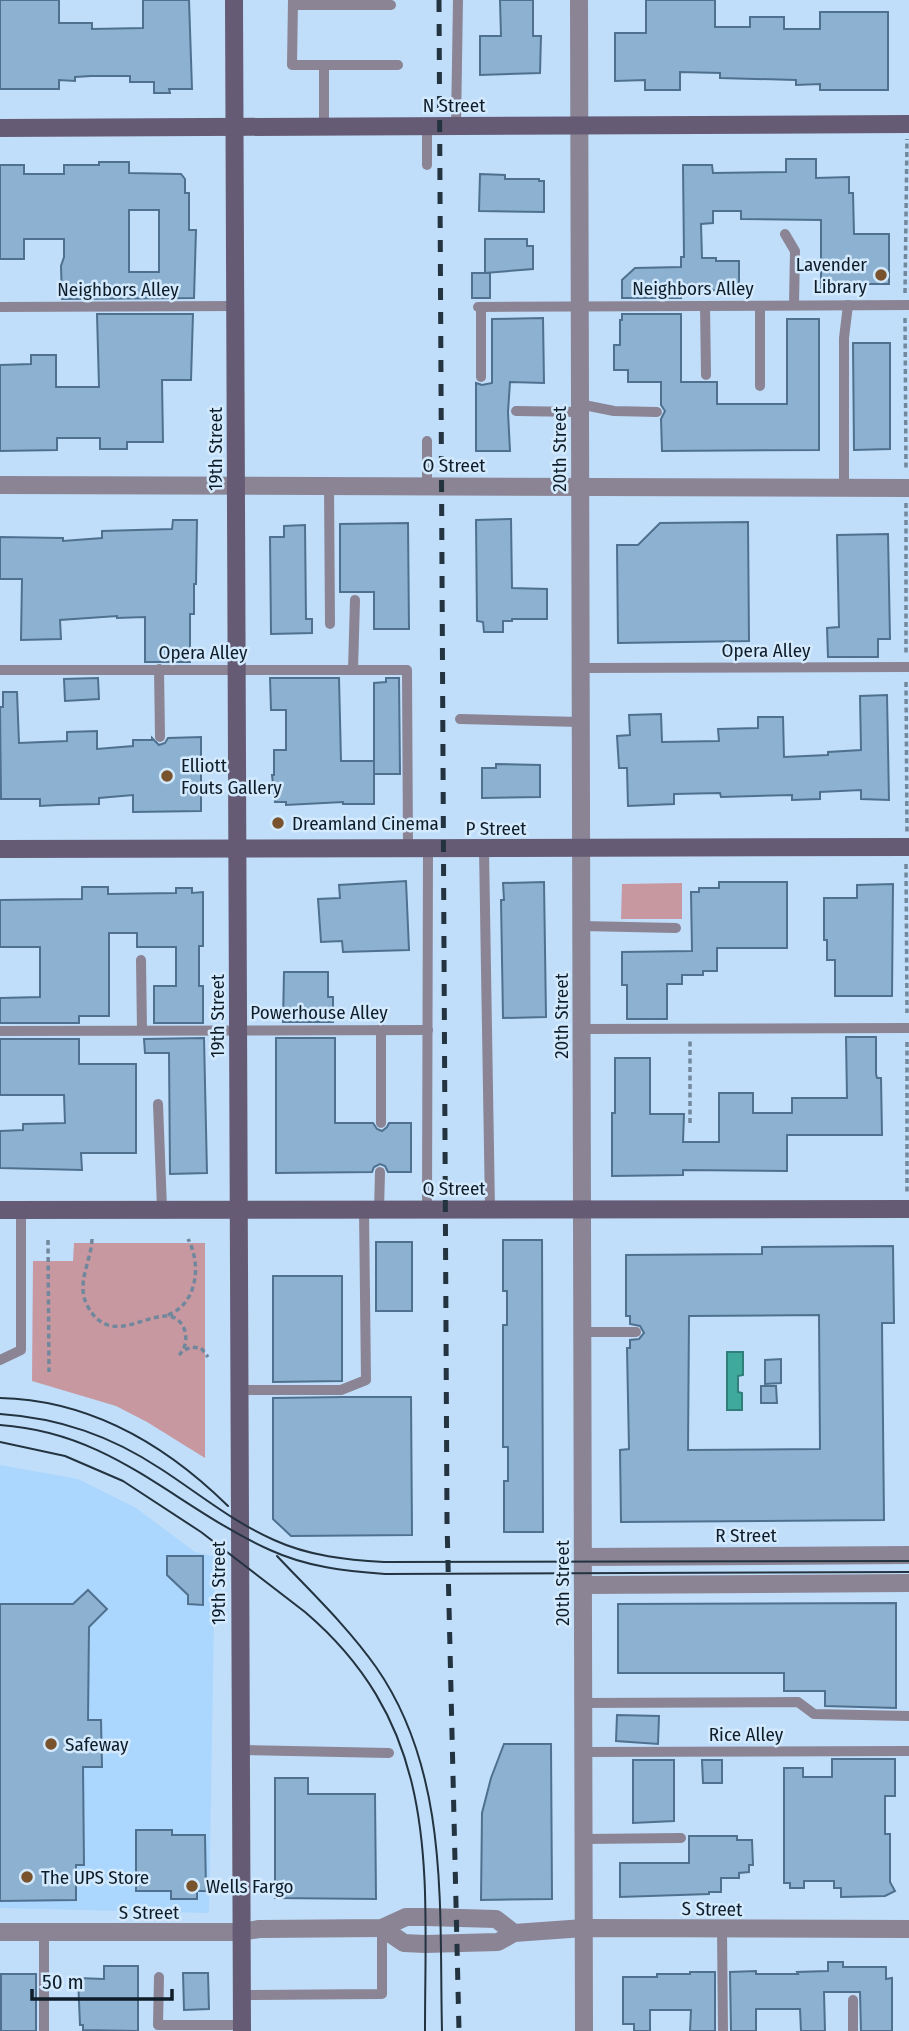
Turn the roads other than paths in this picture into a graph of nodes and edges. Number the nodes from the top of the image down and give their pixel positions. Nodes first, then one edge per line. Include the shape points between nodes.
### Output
1 (234, 0) edge
2 (458, 0) edge
3 (579, 0) edge
4 (293, 2) edge
5 (391, 5) dead end
6 (324, 65) junction
7 (398, 65) dead end
8 (909, 124) edge
9 (456, 125) junction
10 (579, 125) junction
11 (324, 126) junction
12 (427, 126) junction
13 (236, 127) junction
14 (0, 128) edge
15 (427, 164) dead end
16 (786, 234) dead end
17 (794, 305) junction
18 (848, 305) junction
19 (909, 305) edge
20 (236, 306) junction
21 (580, 306) junction
22 (705, 306) junction
23 (760, 306) junction
24 (0, 307) edge
25 (706, 374) dead end
26 (481, 377) dead end
27 (760, 386) dead end
28 (579, 408) junction
29 (516, 411) dead end
30 (657, 412) dead end
31 (427, 441) dead end
32 (0, 485) edge
33 (236, 486) junction
34 (329, 486) junction
35 (427, 486) junction
36 (580, 487) junction
37 (844, 487) junction
38 (909, 488) edge
39 (355, 600) dead end
40 (330, 624) dead end
41 (909, 667) edge
42 (581, 668) junction
43 (159, 669) junction
44 (237, 669) junction
45 (0, 670) edge
46 (353, 670) junction
47 (460, 719) dead end
48 (581, 722) junction
49 (160, 737) dead end
50 (909, 847) edge
51 (581, 848) junction
52 (0, 849) edge
53 (408, 849) junction
54 (428, 849) junction
55 (484, 849) junction
56 (237, 850) junction
57 (582, 926) junction
58 (676, 928) dead end
59 (141, 960) dead end
60 (909, 1028) edge
61 (238, 1029) junction
62 (381, 1029) junction
63 (582, 1029) junction
64 (142, 1030) junction
65 (428, 1030) junction
66 (0, 1031) edge
67 (158, 1104) dead end
68 (381, 1123) dead end
69 (380, 1172) dead end
70 (162, 1209) junction
71 (427, 1209) junction
72 (490, 1209) junction
73 (582, 1209) junction
74 (909, 1209) edge
75 (0, 1210) edge
76 (21, 1210) junction
77 (238, 1210) junction
78 (371, 1210) junction
79 (582, 1332) junction
80 (636, 1332) dead end
81 (0, 1360) edge
82 (239, 1390) junction
83 (909, 1555) edge
84 (583, 1556) junction
85 (909, 1583) edge
86 (583, 1585) junction
87 (583, 1703) junction
88 (909, 1716) edge
89 (240, 1750) junction
90 (909, 1751) edge
91 (583, 1752) junction
92 (389, 1753) dead end
93 (681, 1838) dead end
94 (584, 1839) junction
95 (382, 1928) junction
96 (584, 1928) junction
97 (909, 1929) edge
98 (722, 1930) junction
99 (0, 1932) edge
100 (44, 1932) junction
101 (241, 1932) junction
102 (514, 1933) junction
103 (159, 1977) dead end
104 (241, 1996) junction
105 (853, 2000) dead end
106 (242, 2028) edge
107 (44, 2031) edge
108 (584, 2031) edge
109 (723, 2031) edge
110 (853, 2031) edge

1 - 13 main road, 19th Street
2 - 9 lane
3 - 10 street, 20th Street
4 - 5 lane
4 - 6 lane via 292,65
6 - 7 lane
6 - 11 lane
8 - 10 main road, N Street
9 - 10 main road, N Street
9 - 12 main road, N Street
10 - 21 street, 20th Street
11 - 12 main road, N Street
11 - 13 main road, N Street
12 - 15 lane
13 - 14 main road, N Street
13 - 20 main road, 19th Street
16 - 17 lane via 795,251
17 - 18 lane, Neighbors Alley
17 - 23 lane, Neighbors Alley
18 - 19 lane, Neighbors Alley
18 - 37 lane
20 - 24 lane, Neighbors Alley
20 - 33 main road, 19th Street
21 - 22 lane, Neighbors Alley
21 - 26 lane, Neighbors Alley via 480,307
21 - 28 street, 20th Street
22 - 23 lane, Neighbors Alley
22 - 25 lane
23 - 27 lane
28 - 29 lane
28 - 30 lane
28 - 36 street, 20th Street
31 - 35 lane
32 - 33 street, O Street
33 - 34 street, O Street
33 - 44 main road, 19th Street
34 - 35 street, O Street
34 - 40 lane
35 - 36 street, O Street
36 - 37 street, O Street
36 - 42 street, 20th Street
37 - 38 street, O Street
39 - 46 lane
41 - 42 lane, Opera Alley
42 - 48 street, 20th Street
43 - 44 lane, Opera Alley
43 - 45 lane, Opera Alley
43 - 49 lane
44 - 46 lane, Opera Alley
44 - 56 main road, 19th Street
46 - 53 lane, Opera Alley via 407,670
47 - 48 lane
48 - 51 street, 20th Street
50 - 51 main road, P Street
51 - 55 main road, P Street
51 - 57 street, 20th Street
52 - 56 main road, P Street
53 - 54 main road, P Street
53 - 56 main road, P Street
54 - 55 main road, P Street
54 - 65 lane
55 - 72 lane
56 - 61 main road, 19th Street
57 - 58 lane
57 - 63 street, 20th Street
59 - 64 lane
60 - 63 lane
61 - 62 lane, Powerhouse Alley
61 - 64 lane, Powerhouse Alley
61 - 77 main road, 19th Street
62 - 65 lane, Powerhouse Alley
62 - 68 lane
63 - 73 street, 20th Street
64 - 66 lane, Powerhouse Alley
65 - 71 lane
67 - 70 lane
69 - 78 lane
70 - 76 main road, Q Street
70 - 77 main road, Q Street
71 - 72 main road, Q Street
71 - 78 main road, Q Street
72 - 73 main road, Q Street
73 - 74 main road, Q Street
73 - 79 street, 20th Street
75 - 76 main road, Q Street
76 - 81 lane via 21,1350
77 - 78 main road, Q Street
77 - 82 main road, 19th Street
78 - 82 lane via 366,1380 341,1390
79 - 80 lane
79 - 84 street, 20th Street
82 - 89 main road, 19th Street
83 - 84 street, R Street
84 - 86 street, 20th Street
85 - 86 street
86 - 87 street, 20th Street
87 - 88 lane via 798,1702 814,1714
87 - 91 street, 20th Street
89 - 92 lane
89 - 101 main road, 19th Street
90 - 91 lane, Rice Alley
91 - 94 street, 20th Street
93 - 94 lane
94 - 96 street, 20th Street
95 - 101 street, S Street
95 - 102 street, S Street via 404,1943 425,1944 498,1942
95 - 102 street, S Street via 406,1917 496,1919
95 - 104 lane via 382,1994
96 - 98 street, S Street
96 - 102 street, S Street
96 - 108 street, 20th Street
97 - 98 street, S Street
98 - 109 lane
99 - 100 street, S Street
100 - 101 street, S Street
100 - 107 lane
101 - 104 main road, 19th Street
103 - 106 lane via 158,2025
104 - 106 main road, 19th Street
105 - 110 lane

